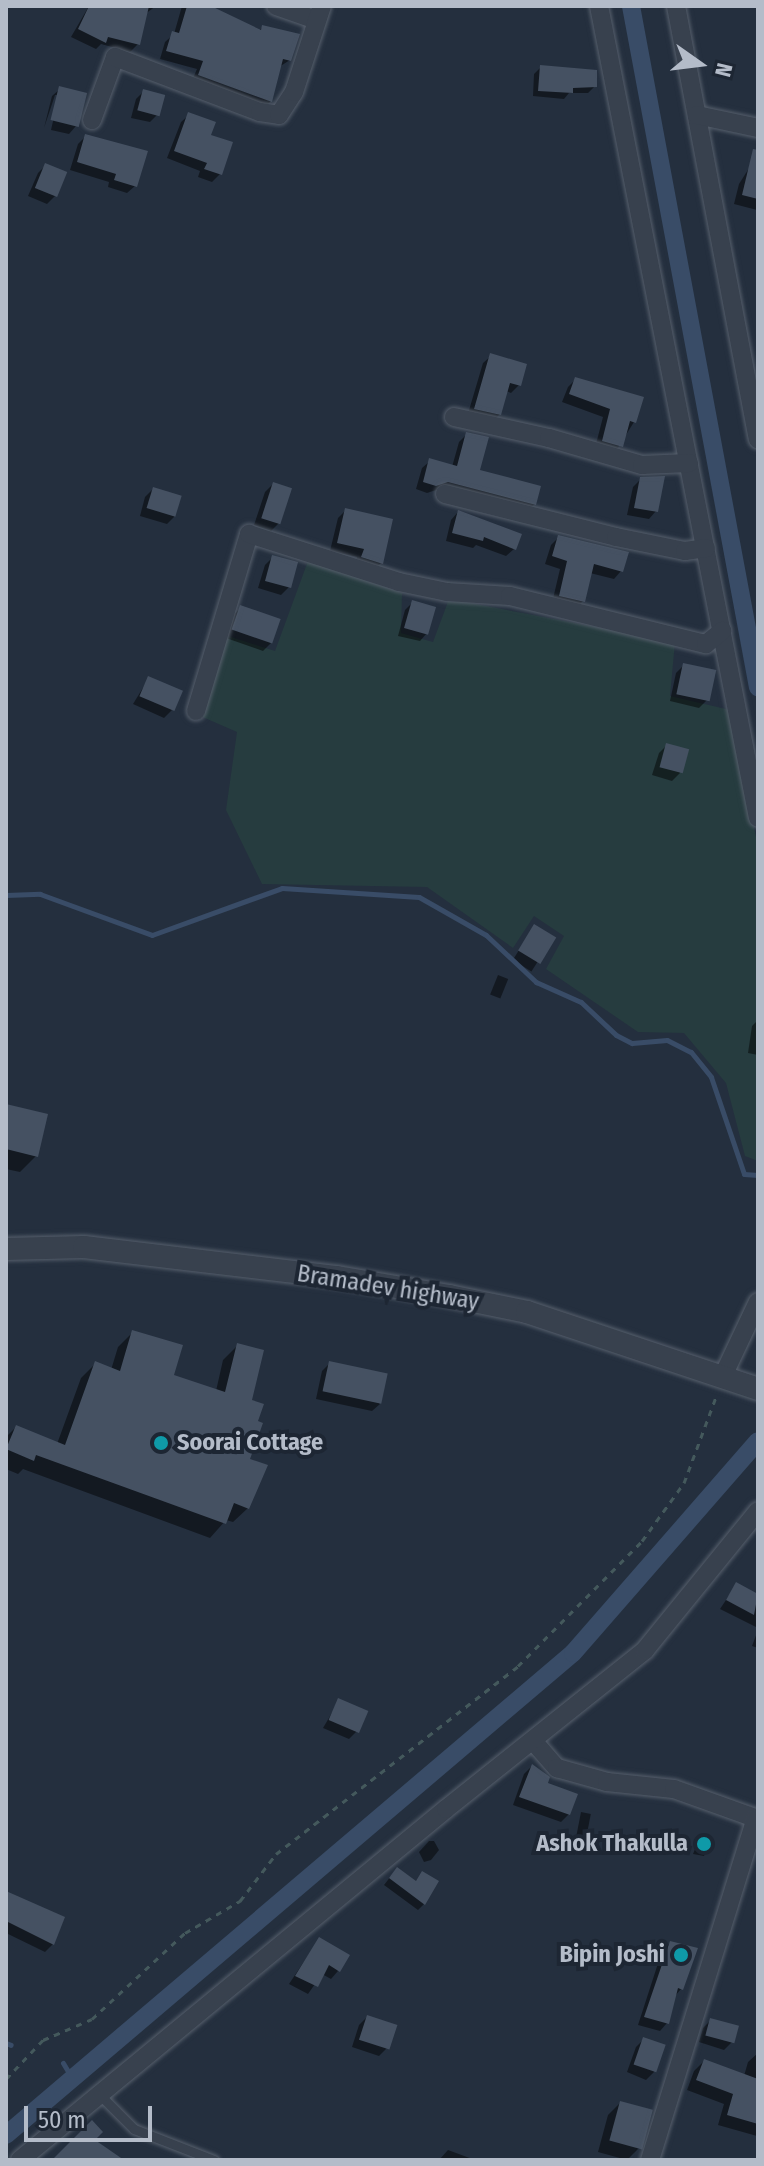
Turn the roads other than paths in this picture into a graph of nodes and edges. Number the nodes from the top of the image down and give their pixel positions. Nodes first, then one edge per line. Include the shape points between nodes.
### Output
1 (276, 6) edge
2 (599, 6) edge
3 (676, 6) edge
4 (319, 13) edge
5 (697, 115) junction
6 (92, 120) dead end
7 (758, 128) edge
8 (753, 391) edge
9 (454, 417) dead end
10 (758, 439) edge
11 (689, 463) junction
12 (445, 494) dead end
13 (706, 548) junction
14 (722, 631) junction
15 (196, 711) dead end
16 (758, 818) edge
17 (6, 1249) edge
18 (758, 1302) edge
19 (727, 1379) junction
20 (758, 1389) edge
21 (758, 1511) edge
22 (534, 1742) junction
23 (757, 1818) edge
24 (99, 2094) junction
25 (20, 2160) edge
26 (214, 2160) edge
27 (650, 2160) edge

1 - 4 street
2 - 11 street
3 - 5 street
4 - 6 street via 294,92 279,115 115,57
5 - 7 street
5 - 8 street
8 - 10 street
9 - 11 street via 642,465
11 - 13 street
12 - 13 street via 616,537 685,551
13 - 14 street
14 - 15 street via 706,644 510,596 447,592 249,534
14 - 16 street
17 - 19 street, Bramadev highway via 84,1247 449,1296 527,1312
18 - 19 street
19 - 20 street, Bramadev highway
21 - 22 street via 645,1650
22 - 23 street via 557,1768 607,1782 674,1789
22 - 24 street
23 - 27 street
24 - 25 street
24 - 26 lane via 134,2129

